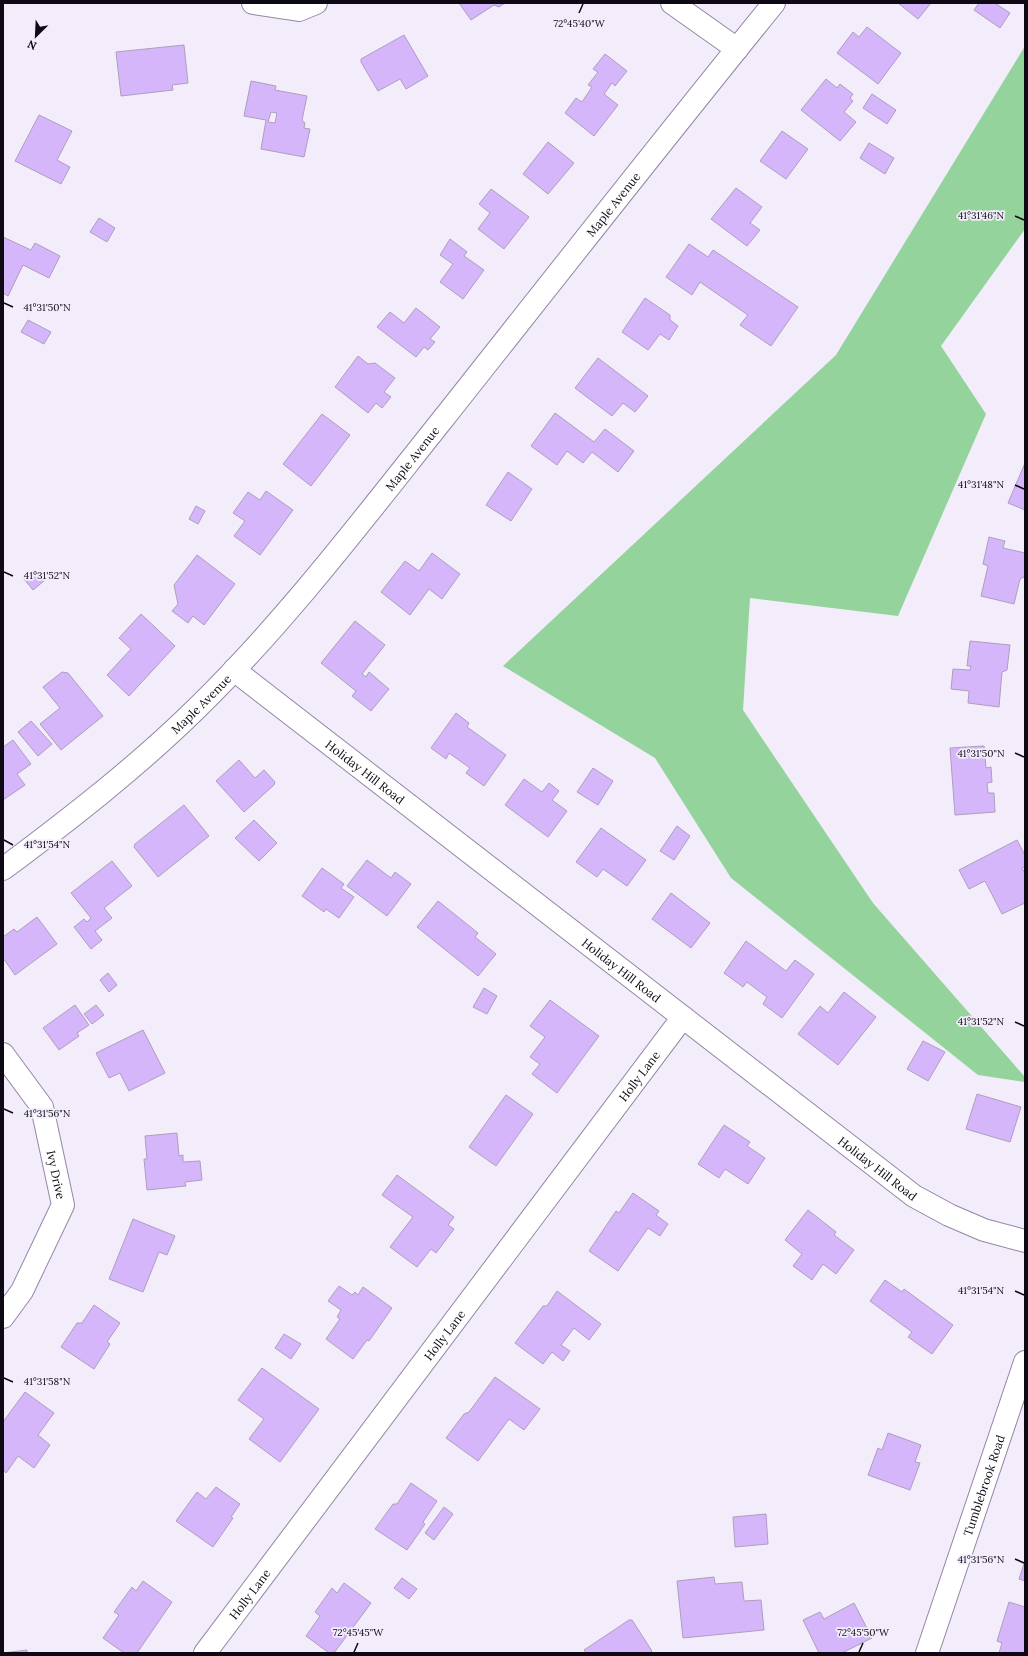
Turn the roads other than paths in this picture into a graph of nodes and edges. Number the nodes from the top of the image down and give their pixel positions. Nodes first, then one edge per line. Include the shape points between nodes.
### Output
1 (253, 3) edge
2 (316, 3) edge
3 (672, 3) edge
4 (774, 3) edge
5 (737, 49) junction
6 (234, 670) junction
7 (3, 869) edge
8 (683, 1017) junction
9 (3, 1054) edge
10 (1025, 1241) edge
11 (3, 1317) edge
12 (1025, 1362) edge
13 (205, 1653) edge
14 (927, 1653) edge

1 - 2 street via 299,10
3 - 5 street
4 - 5 street, Maple Avenue
5 - 6 street, Maple Avenue via 375,504 280,620
6 - 7 street, Maple Avenue via 149,753
6 - 8 street, Holiday Hill Road
8 - 10 street, Holiday Hill Road via 914,1196 984,1230
8 - 13 street, Holly Lane
9 - 11 street, Ivy Drive via 42,1107 63,1205 22,1291
12 - 14 street, Tumblebrook Road

